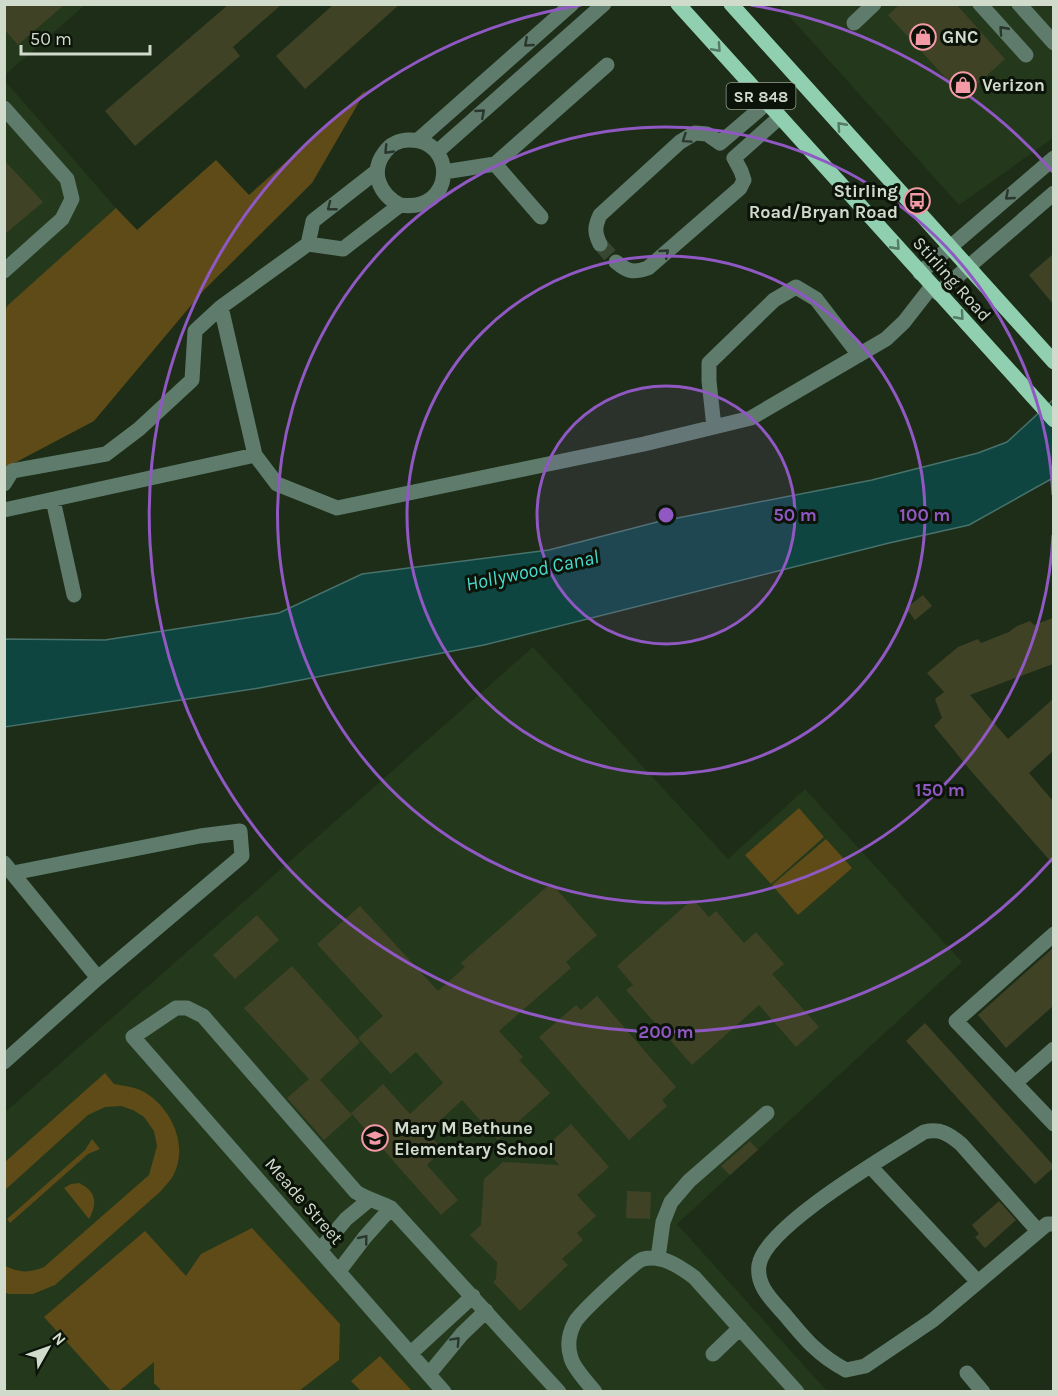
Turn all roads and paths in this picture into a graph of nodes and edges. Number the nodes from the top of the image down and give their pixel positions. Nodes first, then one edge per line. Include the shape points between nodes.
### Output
1 (572, 4) edge
2 (604, 4) edge
3 (678, 4) edge
4 (731, 4) edge
5 (874, 4) edge
6 (980, 4) edge
7 (1019, 4) edge
8 (854, 23) dead end
9 (1051, 39) edge
10 (1026, 55) dead end
11 (607, 65) dead end
12 (766, 103) junction
13 (4, 108) edge
14 (780, 117) junction
15 (418, 140) junction
16 (720, 143) junction
17 (437, 152) junction
18 (734, 158) junction
19 (1053, 158) edge
20 (495, 164) junction
21 (377, 171) junction
22 (444, 172) junction
23 (1053, 193) edge
24 (400, 205) junction
25 (541, 217) dead end
26 (308, 244) junction
27 (600, 244) tunnel mouth
28 (951, 246) junction
29 (616, 262) tunnel mouth
30 (969, 266) junction
31 (4, 271) edge
32 (920, 273) junction
33 (935, 290) junction
34 (221, 307) junction
35 (859, 355) junction
36 (1053, 362) edge
37 (1053, 420) edge
38 (714, 427) junction
39 (255, 455) junction
40 (4, 484) edge
41 (53, 500) junction
42 (4, 510) edge
43 (74, 595) dead end
44 (9, 868) edge
45 (1053, 934) edge
46 (99, 978) junction
47 (1053, 1049) edge
48 (4, 1062) edge
49 (1015, 1083) junction
50 (767, 1113) dead end
51 (1053, 1124) edge
52 (870, 1166) junction
53 (369, 1200) junction
54 (391, 1208) junction
55 (1053, 1224) edge
56 (1038, 1231) junction
57 (320, 1250) junction
58 (658, 1258) junction
59 (339, 1271) junction
60 (978, 1282) junction
61 (473, 1296) junction
62 (486, 1311) junction
63 (740, 1328) junction
64 (411, 1353) junction
65 (713, 1354) dead end
66 (967, 1373) dead end
67 (429, 1374) junction
68 (444, 1392) edge
69 (559, 1392) edge
70 (596, 1392) edge
71 (797, 1392) edge
72 (983, 1392) edge

1 -> 15 street
17 -> 2 street
3 -> 12 main road, Stirling Road / SR 848
28 -> 4 main road, Stirling Road / SR 848
5 - 8 street
10 -> 6 street
7 - 9 street
11 - 20 street
12 - 14 main road, Stirling Road / SR 848
12 - 16 street
13 - 31 street via 68,179 72,199 62,219
14 - 18 street
14 -> 32 main road, Stirling Road / SR 848
15 - 17 street
15 -> 21 street via 395,143 386,150
16 - 18 street
16 -> 27 street via 707,134 695,133 680,142 600,215 595,227
17 - 22 street
29 -> 18 street via 627,271 648,268 740,188 744,180
19 -> 28 street
20 - 22 street
20 - 25 street
21 - 24 street via 383,193
21 -> 26 street via 313,220
22 - 24 street via 443,183 431,200 411,207
23 - 30 street
24 - 26 street via 343,249
26 - 34 street
28 - 30 main road, Stirling Road / SR 848
28 - 32 street
30 - 33 street
30 - 36 main road, Stirling Road / SR 848
32 - 33 main road, Stirling Road / SR 848
33 - 35 street via 886,339
33 -> 37 main road, Stirling Road / SR 848
34 - 39 street
34 - 40 street via 195,331 192,380 139,429 106,454 12,471
35 - 38 street via 750,418
35 - 38 street via 816,299 796,287 774,300 709,363
38 - 39 street via 338,508 278,484
39 - 41 street
41 - 42 street
41 - 43 street
44 - 46 street
44 - 46 street via 240,831 242,856
45 - 49 street via 956,1021
46 - 48 street
47 - 49 street
49 - 51 street
50 - 58 street via 670,1202
52 - 56 street via 924,1132 936,1129 949,1134
52 - 60 street
52 - 60 street via 827,1193 777,1237 759,1265 760,1287 814,1350 846,1370 865,1366 933,1320
53 - 54 street
53 - 57 street via 346,1219
53 - 57 street, Meade Street via 356,1192 203,1016 177,1008 133,1037
59 -> 54 street
54 - 61 street
55 - 56 street
56 - 60 street
57 - 59 street, Meade Street
58 - 63 street via 676,1264 694,1277
58 - 70 street via 642,1259 575,1321 569,1341 571,1360
59 - 64 street, Meade Street
61 - 62 street
61 - 64 street
67 -> 62 street
62 - 69 street
63 - 65 street
63 - 71 street
64 - 67 street, Meade Street
66 - 72 street
67 - 68 street, Meade Street

